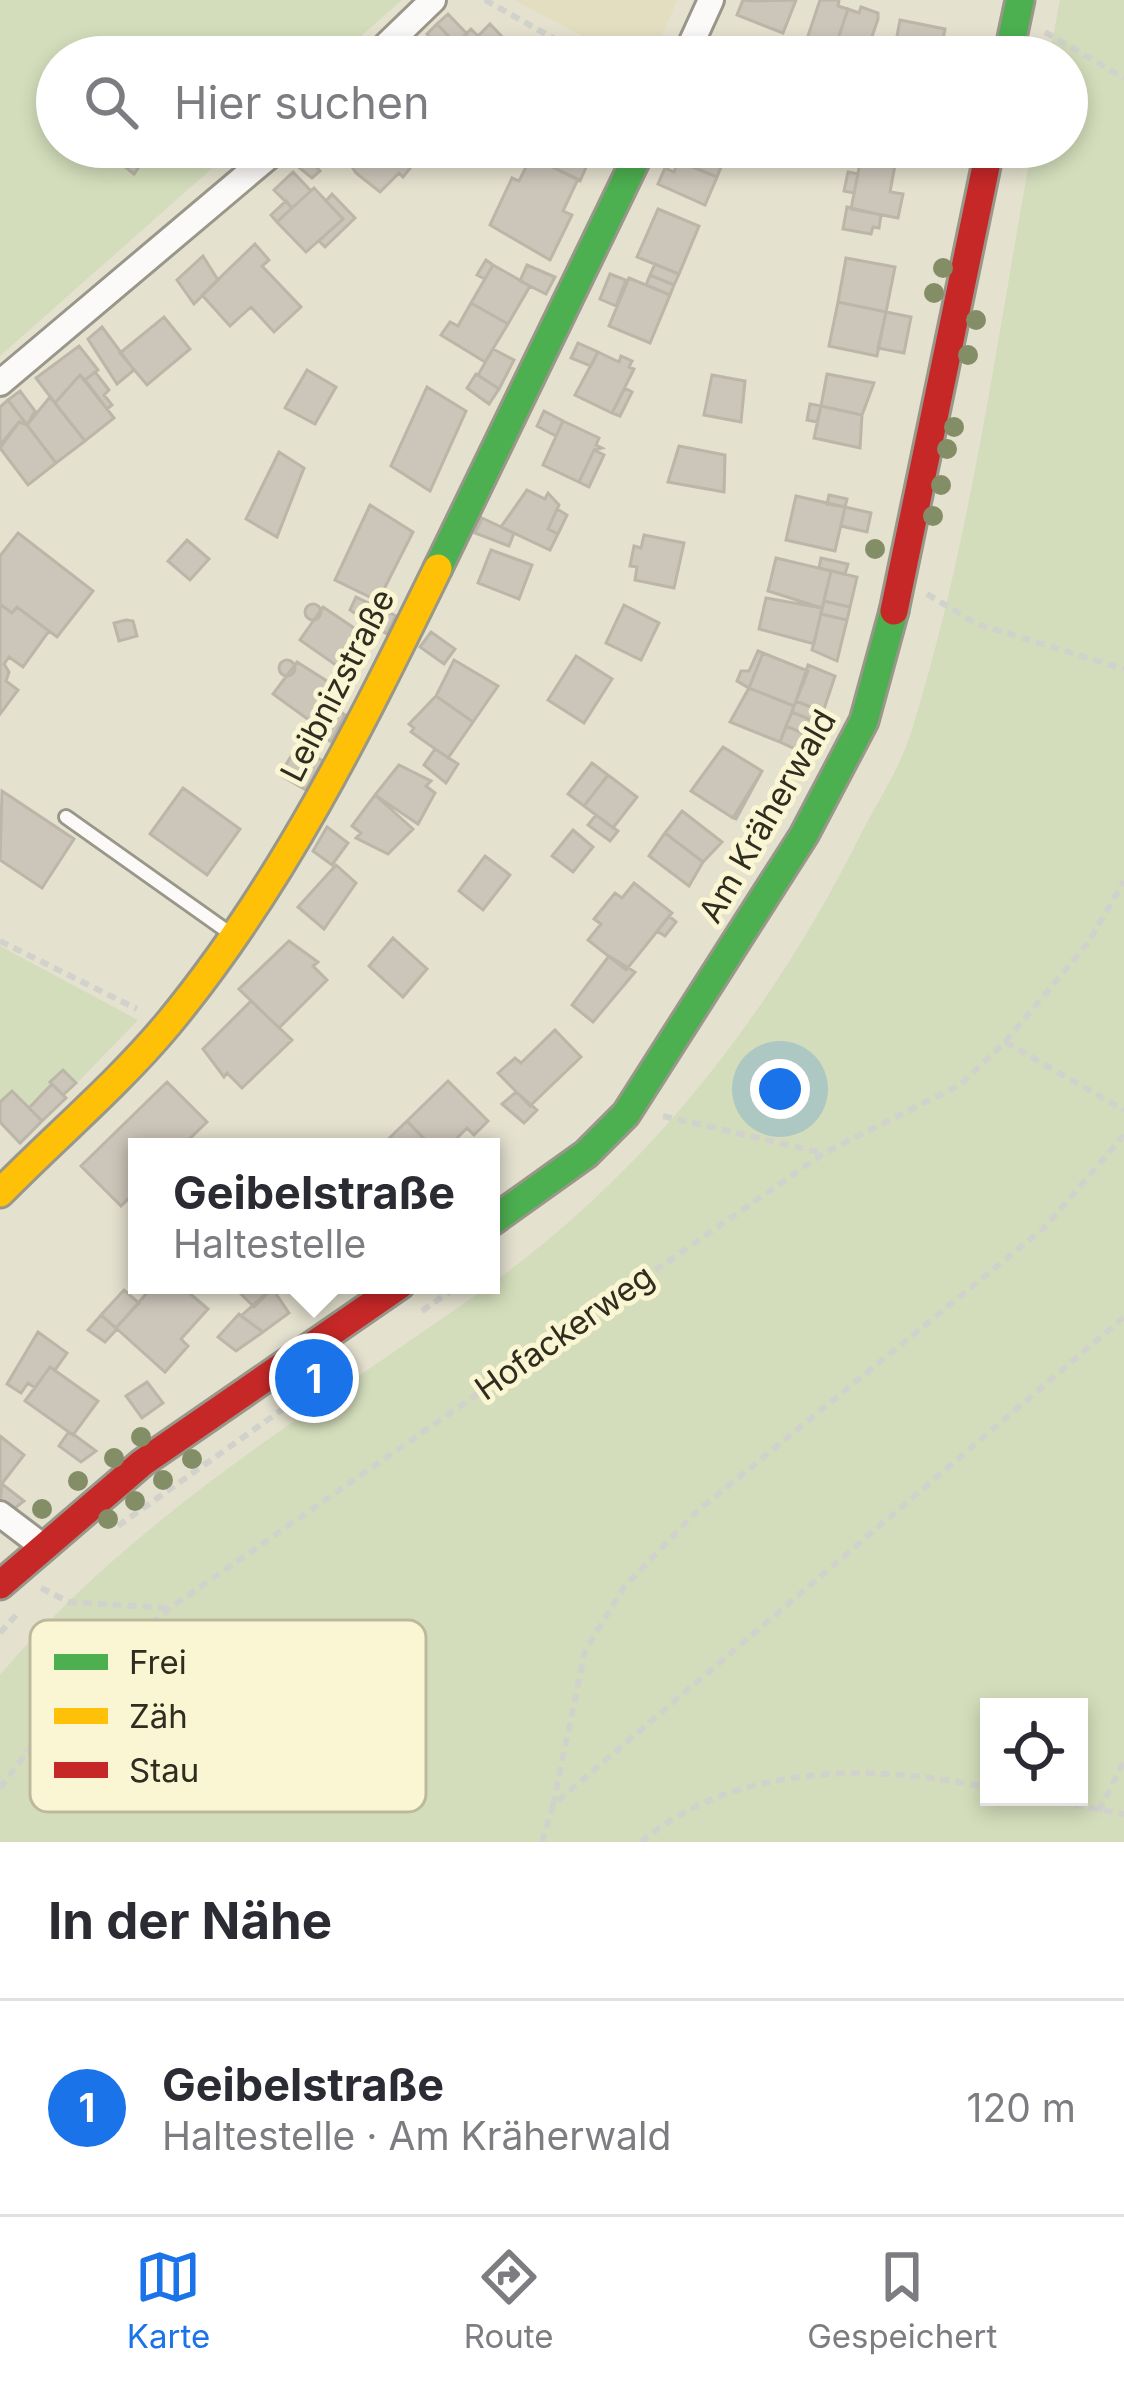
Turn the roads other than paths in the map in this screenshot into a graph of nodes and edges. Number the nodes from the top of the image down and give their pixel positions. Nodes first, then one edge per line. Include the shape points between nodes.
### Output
1 (433, 0) edge
2 (711, 0) edge
3 (1020, 0) edge
4 (396, 36) edge
5 (695, 36) edge
6 (1012, 36) edge
7 (255, 168) edge
8 (632, 168) edge
9 (985, 168) edge
10 (0, 383) edge
11 (66, 817) dead end
12 (234, 937) junction
13 (0, 1192) edge
14 (500, 1216) edge
15 (387, 1294) edge
16 (0, 1514) edge
17 (41, 1545) junction
18 (0, 1585) edge

1 - 4 street
2 - 5 street
3 - 6 main road
7 - 10 street
8 - 12 main road, Leibnizstraße via 361,726
9 - 14 main road, Am Kräherwald via 888,637 844,766 626,1114 586,1154
11 - 12 lane
12 - 13 main road, Leibnizstraße via 166,1026
15 - 17 main road
16 - 17 street
17 - 18 main road

